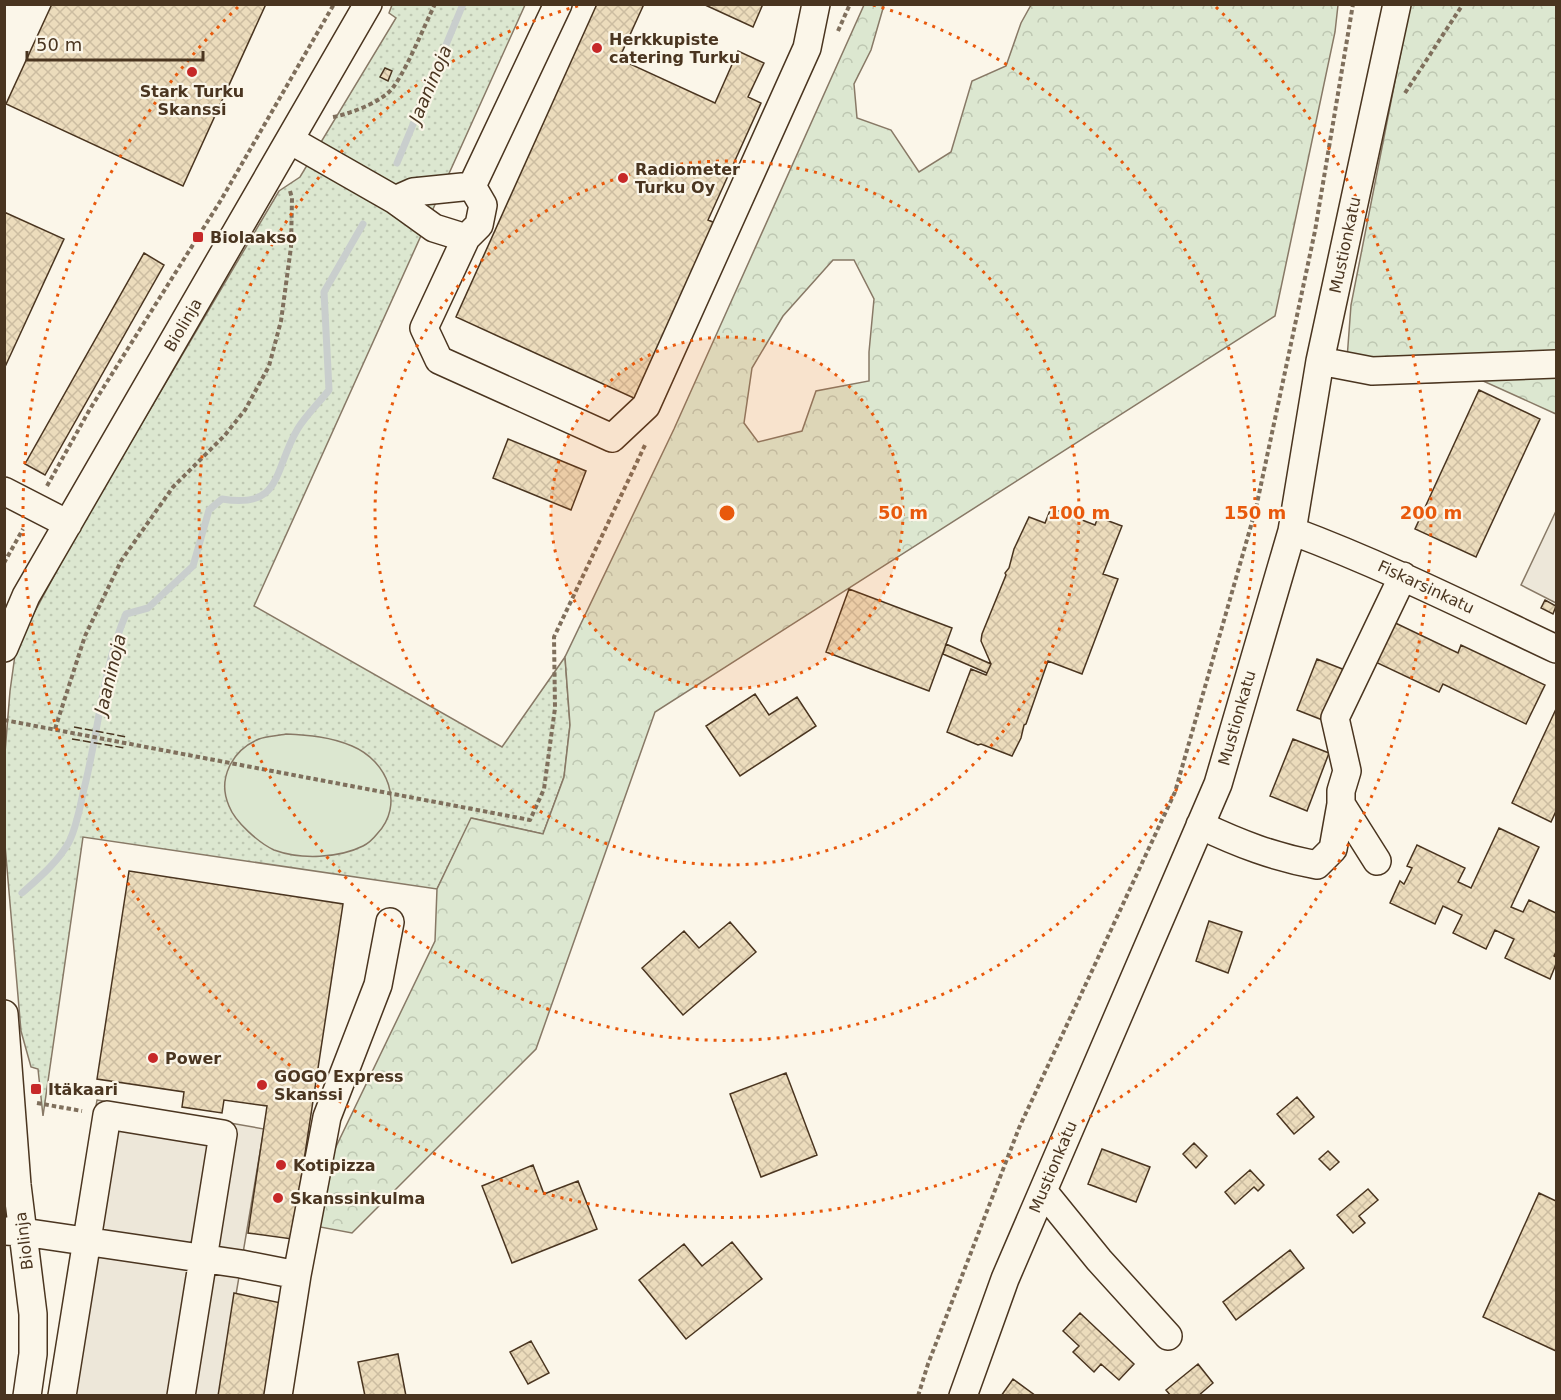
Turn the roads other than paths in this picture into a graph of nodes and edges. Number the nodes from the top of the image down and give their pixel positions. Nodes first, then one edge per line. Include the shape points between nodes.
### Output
1 (368, 4) edge
2 (558, 4) edge
3 (816, 4) edge
4 (1397, 4) edge
5 (290, 140) junction
6 (472, 186) junction
7 (395, 200) junction
8 (466, 238) junction
9 (1320, 361) junction
10 (1557, 364) edge
11 (4, 491) edge
12 (68, 524) junction
13 (1292, 531) junction
14 (1403, 576) junction
15 (4, 648) edge
16 (1557, 649) edge
17 (1341, 804) junction
18 (1200, 825) junction
19 (1377, 861) dead end
20 (390, 922) dead end
21 (4, 1014) edge
22 (1043, 1191) junction
23 (14, 1231) edge
24 (87, 1240) junction
25 (203, 1258) junction
26 (297, 1275) junction
27 (1168, 1336) dead end
28 (27, 1395) edge
29 (62, 1395) edge
30 (181, 1395) edge
31 (278, 1395) edge
32 (963, 1395) edge

1 - 5 street, Biolinja
2 - 6 street
3 - 8 street via 807,48 646,406 612,438 439,360 424,328
4 - 9 street, Mustionkatu
5 - 7 street
5 - 12 street, Biolinja
6 - 7 street via 413,192
6 - 8 street via 483,205 479,225
7 - 8 street via 434,228
9 - 10 street via 1372,371
9 - 13 street, Mustionkatu
11 - 12 street
12 - 15 street, Biolinja via 26,596
13 - 14 street, Fiskarsinkatu
13 - 18 street, Mustionkatu via 1218,784
14 - 16 street, Fiskarsinkatu
14 - 17 street via 1335,718 1347,771
17 - 18 street via 1333,849 1317,865 1243,846
17 - 19 street
18 - 22 street, Mustionkatu
20 - 26 street via 378,985 327,1117
21 - 23 street, Biolinja via 17,1185
22 - 27 street
22 - 32 street, Mustionkatu
23 - 24 street
23 - 28 street, Biolinja via 33,1314
24 - 25 street
24 - 25 street via 107,1115 223,1134
24 - 29 street
25 - 26 street
25 - 30 street
26 - 31 street

